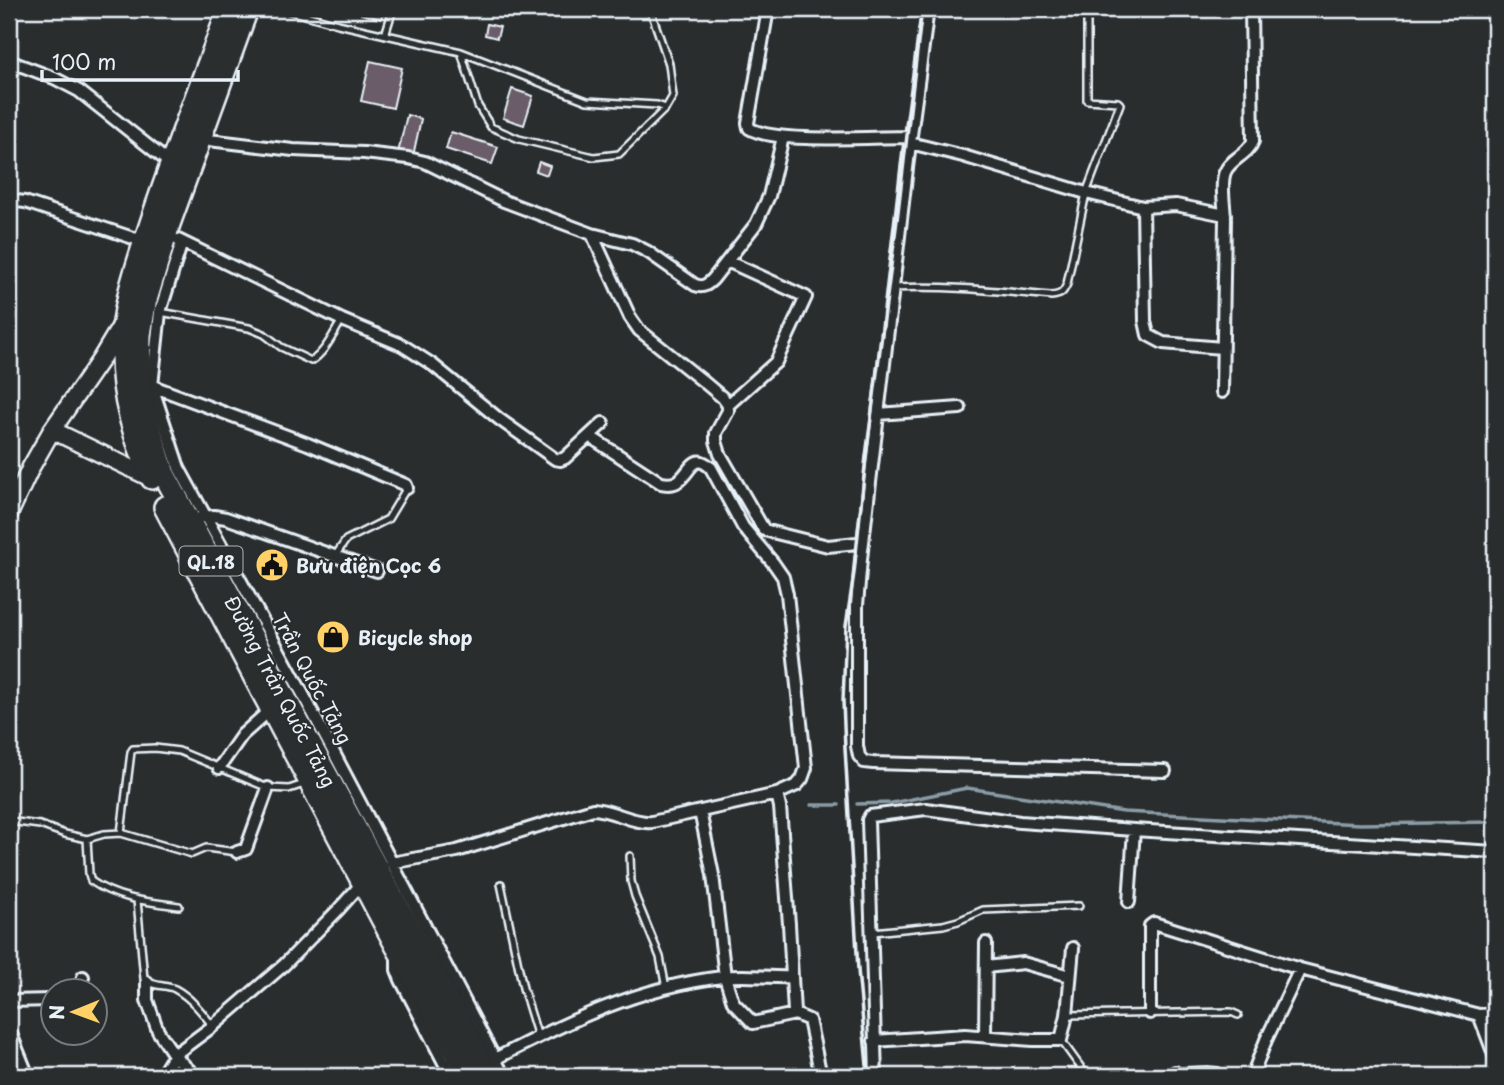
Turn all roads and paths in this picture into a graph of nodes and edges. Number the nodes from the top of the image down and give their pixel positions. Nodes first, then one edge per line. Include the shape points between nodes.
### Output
1 (229, 9) edge
2 (247, 9) edge
3 (283, 9) edge
4 (393, 9) edge
5 (650, 9) edge
6 (768, 9) edge
7 (928, 9) edge
8 (1087, 9) edge
9 (1251, 9) edge
10 (385, 35) junction
11 (461, 52) junction
12 (9, 61) edge
13 (666, 108) junction
14 (783, 137) junction
15 (200, 139) junction
16 (910, 143) junction
17 (171, 164) junction
18 (1086, 193) junction
19 (9, 200) edge
20 (1143, 206) junction
21 (1225, 215) junction
22 (592, 234) junction
23 (174, 238) junction
24 (145, 242) junction
25 (727, 261) junction
26 (892, 288) junction
27 (160, 312) junction
28 (124, 320) junction
29 (342, 320) junction
30 (1223, 348) junction
31 (138, 382) junction
32 (1222, 392) dead end
33 (728, 405) junction
34 (960, 408) dead end
35 (878, 414) junction
36 (603, 423) dead end
37 (52, 430) junction
38 (589, 436) junction
39 (152, 478) junction
40 (407, 488) joint
41 (9, 514) edge
42 (197, 517) junction
43 (862, 544) junction
44 (335, 556) junction
45 (377, 570) dead end
46 (271, 709) junction
47 (219, 768) junction
48 (1165, 771) dead end
49 (310, 782) junction
50 (268, 788) junction
51 (778, 799) junction
52 (700, 811) junction
53 (9, 821) edge
54 (1134, 830) junction
55 (121, 833) junction
56 (86, 839) junction
57 (237, 852) joint
58 (1495, 852) edge
59 (630, 856) dead end
60 (391, 863) junction
61 (363, 882) junction
62 (501, 884) dead end
63 (137, 900) junction
64 (1129, 902) dead end
65 (179, 906) dead end
66 (1079, 906) dead end
67 (873, 932) junction
68 (986, 943) dead end
69 (397, 947) junction
70 (1073, 948) dead end
71 (985, 967) junction
72 (1300, 969) junction
73 (1070, 976) junction
74 (725, 977) junction
75 (792, 977) junction
76 (148, 982) junction
77 (666, 988) junction
78 (38, 1000) edge
79 (9, 1001) edge
80 (1150, 1013) junction
81 (795, 1014) junction
82 (1238, 1014) dead end
83 (1495, 1014) edge
84 (1067, 1015) junction
85 (1479, 1015) junction
86 (213, 1026) junction
87 (9, 1028) edge
88 (985, 1035) junction
89 (538, 1037) junction
90 (1061, 1040) junction
91 (874, 1041) junction
92 (174, 1055) junction
93 (1495, 1057) edge
94 (492, 1068) edge
95 (1218, 1071) dead end
96 (1152, 1074) edge
97 (1176, 1074) edge
98 (28, 1076) edge
99 (161, 1076) edge
100 (195, 1076) edge
101 (451, 1076) edge
102 (469, 1076) edge
103 (504, 1076) edge
104 (821, 1076) edge
105 (876, 1076) edge
106 (1252, 1076) edge

1 - 17 highway, Đường Trần Quốc Tảng / QL.18
2 - 15 highway, Đường Trần Quốc Tảng / QL.18
3 - 10 lane
4 - 10 lane
5 - 13 lane via 669,64 673,96
6 - 14 street via 748,123 754,131
7 - 16 street
8 - 18 lane via 1087,100 1119,104
9 - 21 street via 1253,141 1226,171
10 - 11 lane
11 - 13 lane via 587,101
11 - 13 lane via 478,106 491,127 519,139 594,157 619,154
12 - 17 street via 79,91
14 - 16 street via 907,137
14 - 25 street via 769,196 756,224
15 - 22 street via 425,162 503,201
15 - 23 highway, Đường Trần Quốc Tảng / QL.18
16 - 18 street
16 - 26 street
17 - 24 highway, Đường Trần Quốc Tảng / QL.18
18 - 20 street
18 - 26 lane via 1068,284 1058,295
19 - 24 street
20 - 21 street via 1176,205
20 - 30 street via 1148,335 1163,343
21 - 30 street
22 - 25 street via 632,244 701,287
22 - 33 street via 639,331
23 - 27 street
23 - 29 street
23 - 31 highway, Đường Trần Quốc Tảng / QL.18 via 145,303
24 - 28 highway, Đường Trần Quốc Tảng / QL.18
25 - 33 street via 806,297 776,362
26 - 35 street
27 - 29 lane via 249,327 311,361
27 - 31 street
28 - 31 highway, Đường Trần Quốc Tảng / QL.18 via 122,354
28 - 37 street
29 - 38 street via 401,345 433,365 555,459 565,458
30 - 32 street
31 - 39 highway, Đường Trần Quốc Tảng / QL.18 via 128,414
31 - 40 street via 308,444
31 - 42 highway, Đường Trần Quốc Tảng / QL.18 via 164,474
33 - 43 street via 716,441 764,530 828,546
34 - 35 street
35 - 43 street
36 - 38 street
37 - 39 street
37 - 41 street
38 - 51 street via 661,483 678,482 695,463 705,462 743,527 783,577 806,768 803,779
39 - 46 highway, Đường Trần Quốc Tảng / QL.18
40 - 44 lane via 388,519 346,540
42 - 44 street via 226,518
42 - 60 street, Trần Quốc Tảng via 226,556
42 - 94 highway, Đường Trần Quốc Tảng / QL.18
43 - 48 street via 857,746 864,762
44 - 45 street
46 - 47 street via 242,735
46 - 49 highway, Đường Trần Quốc Tảng / QL.18
47 - 50 lane
47 - 55 lane via 179,751 133,749
49 - 50 lane via 289,789
49 - 61 highway, Đường Trần Quốc Tảng / QL.18
50 - 57 street via 246,849
51 - 52 street
51 - 75 street
52 - 60 street via 645,823 593,809 457,851
52 - 74 street
53 - 56 lane
54 - 58 street
54 - 64 street
54 - 67 street via 1020,822 933,809 870,816
55 - 56 lane
55 - 57 lane via 192,855 206,848
56 - 63 lane via 91,881
59 - 77 lane via 631,881 660,957
60 - 94 street, Trần Quốc Tảng
61 - 69 highway, Đường Trần Quốc Tảng / QL.18
61 - 86 street via 284,965
62 - 89 lane
63 - 65 lane
63 - 76 lane via 142,972
66 - 67 lane via 984,910 943,925
67 - 91 street
68 - 71 street
69 - 101 street via 401,980
69 - 102 highway, Đường Trần Quốc Tảng / QL.18
70 - 73 street
71 - 73 street via 1023,963
71 - 88 street
72 - 80 street via 1154,923
72 - 85 street
72 - 106 street
73 - 84 street
74 - 75 street
74 - 77 street
74 - 81 street via 733,1002 753,1023
75 - 81 street
76 - 86 lane via 174,988
76 - 92 street via 147,1000 158,1031
77 - 89 street via 581,1016
78 - 79 street
80 - 82 lane
80 - 84 lane
81 - 104 street via 809,1020
83 - 85 street
84 - 90 street
85 - 93 street
86 - 92 street
87 - 98 street
88 - 90 street
88 - 91 street
89 - 94 street
90 - 96 lane via 1084,1072 1092,1075
91 - 105 street
92 - 99 street
92 - 100 street
94 - 103 street, Trần Quốc Tảng
95 - 97 lane
96 - 97 lane

